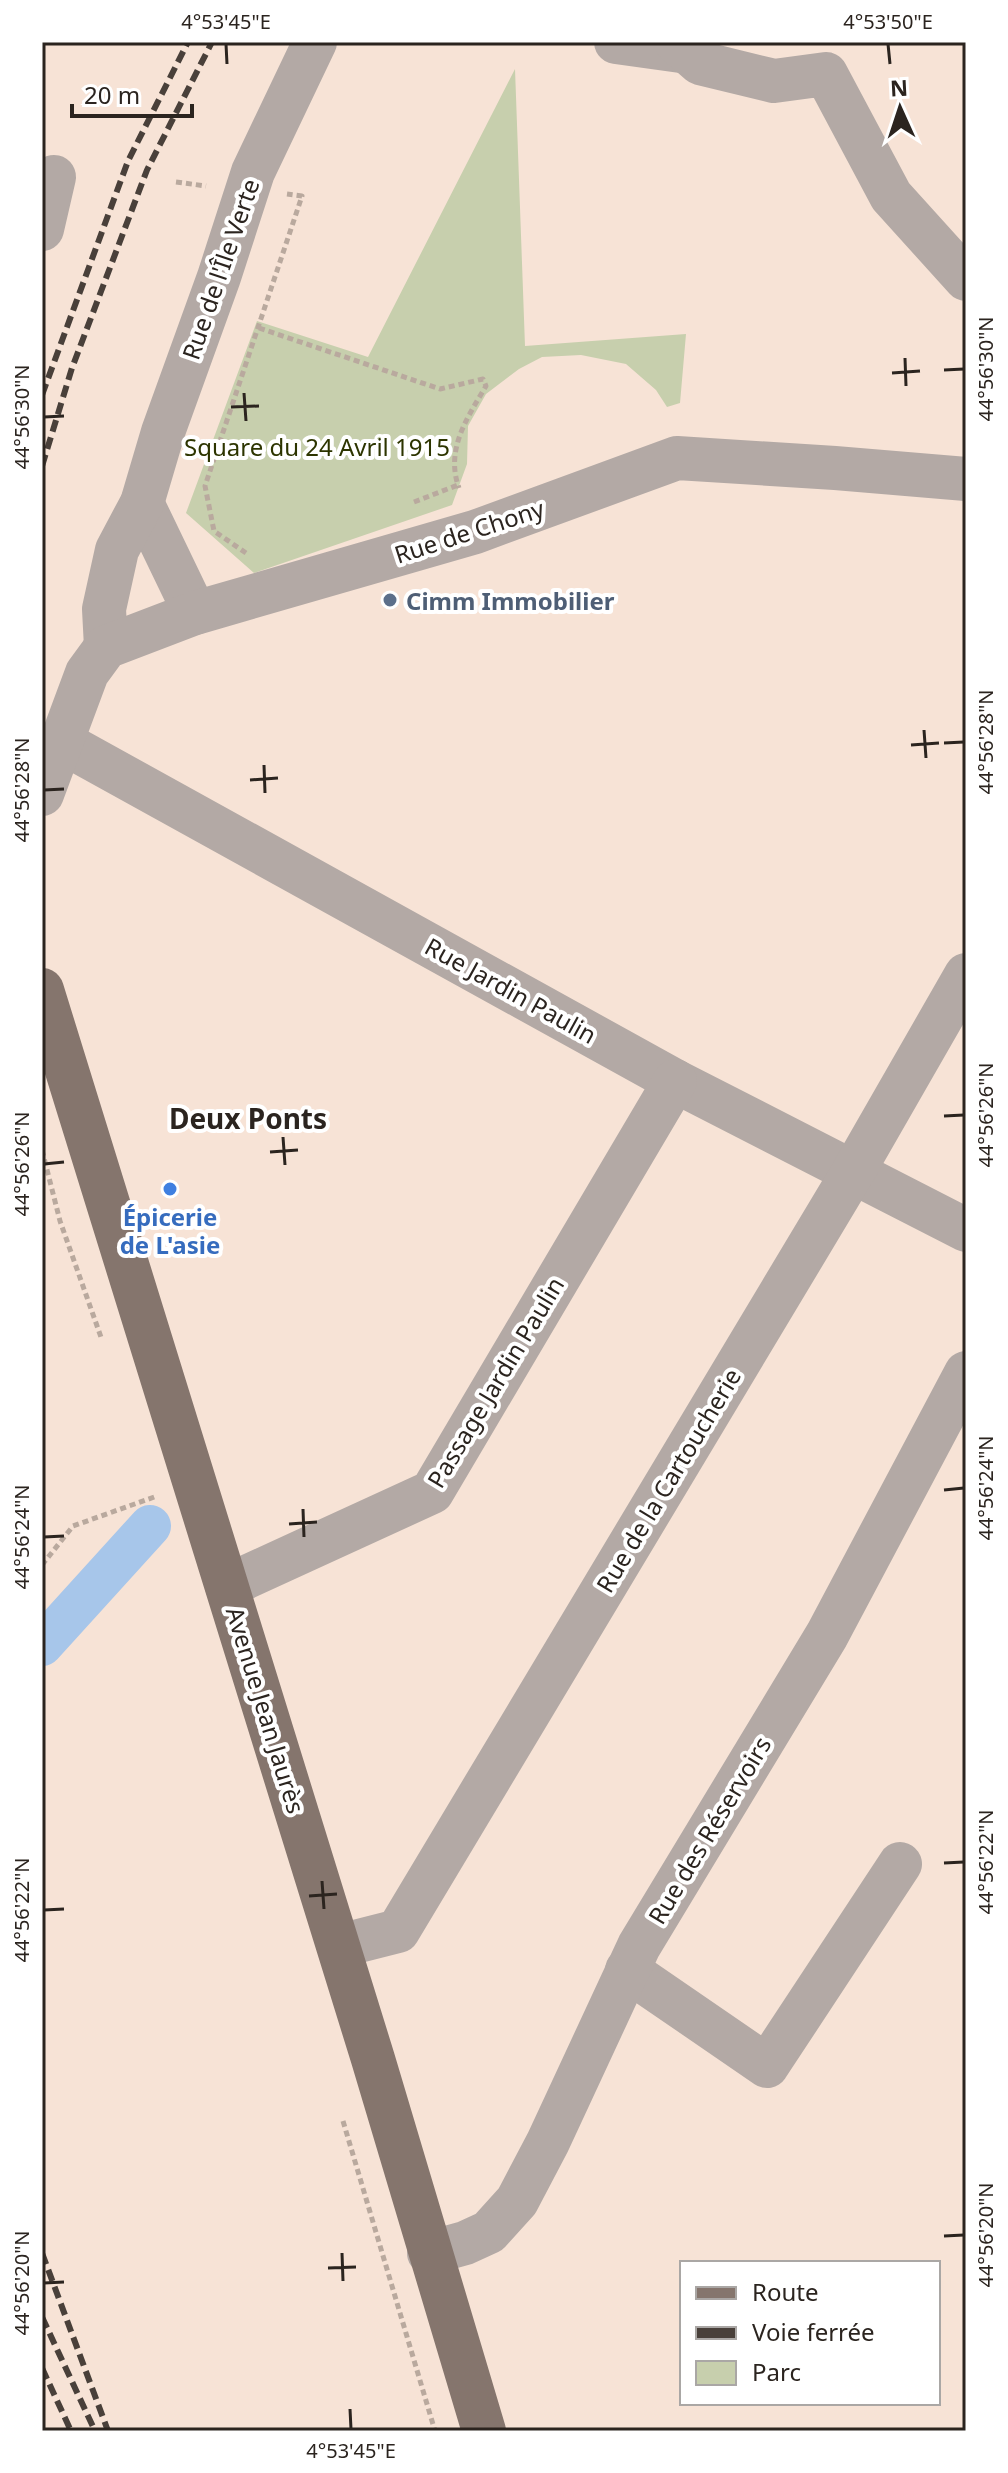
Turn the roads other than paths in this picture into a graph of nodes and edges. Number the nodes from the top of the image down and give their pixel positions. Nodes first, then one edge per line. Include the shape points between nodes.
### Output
1 (315, 42) edge
2 (616, 42) edge
3 (682, 47) edge
4 (826, 58) edge
5 (966, 279) edge
6 (966, 479) edge
7 (142, 503) junction
8 (195, 613) junction
9 (106, 647) junction
10 (49, 766) edge
11 (966, 975) edge
12 (42, 990) edge
13 (675, 1081) junction
14 (853, 1172) junction
15 (966, 1230) edge
16 (966, 1373) edge
17 (227, 1586) junction
18 (900, 1864) dead end
19 (339, 1946) junction
20 (627, 1970) junction
21 (429, 2253) junction
22 (484, 2431) edge

1 - 7 street, Rue de l'Île Verte via 253,172
2 - 3 street
3 - 4 street via 700,63 774,81
4 - 5 street via 891,196
6 - 8 street, Rue de Chony via 677,458 475,532
7 - 8 street
7 - 9 street, Rue de l'Île Verte via 117,550 104,609
8 - 9 street, Rue de Chony
9 - 10 street via 87,673
10 - 13 street, Rue Jardin Paulin
11 - 14 street, Rue de la Cartoucherie
12 - 17 main road, Avenue Jean Jaurès
13 - 14 street, Rue Jardin Paulin
13 - 17 street, Passage Jardin Paulin via 432,1492
14 - 15 street, Rue Jardin Paulin
14 - 19 street, Rue de la Cartoucherie via 398,1931
16 - 20 street, Rue des Réservoirs via 827,1635
17 - 19 main road, Avenue Jean Jaurès
18 - 20 street via 767,2066
19 - 21 main road, Avenue Jean Jaurès
20 - 21 street, Rue des Réservoirs via 517,2201 489,2232
21 - 22 main road, Avenue Jean Jaurès

